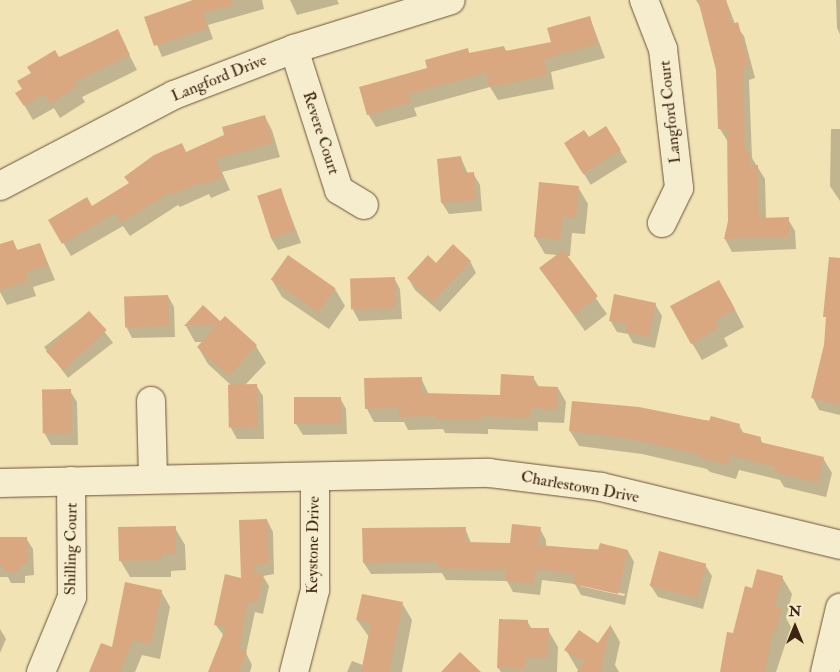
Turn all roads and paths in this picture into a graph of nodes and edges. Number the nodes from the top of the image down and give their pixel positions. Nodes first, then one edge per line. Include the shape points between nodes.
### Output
1 (451, 0) edge
2 (644, 0) edge
3 (294, 49) junction
4 (0, 186) edge
5 (364, 205) dead end
6 (662, 223) dead end
7 (151, 401) dead end
8 (314, 477) junction
9 (153, 479) junction
10 (71, 481) junction
11 (0, 483) edge
12 (840, 545) edge
13 (840, 608) edge
14 (41, 672) edge
15 (294, 672) edge
16 (825, 672) edge

1 - 3 street, Langford Drive
2 - 6 street, Langford Court via 663,49 679,188
3 - 4 street, Langford Drive via 174,95
3 - 5 street, Revere Court via 339,190
7 - 9 street
8 - 9 street, Charlestown Drive
8 - 12 street, Charlestown Drive via 489,473 530,477 601,488
8 - 15 street, Keystone Drive via 315,590
9 - 10 street, Charlestown Drive
10 - 11 street
10 - 14 street, Shilling Court via 72,597
13 - 16 street

